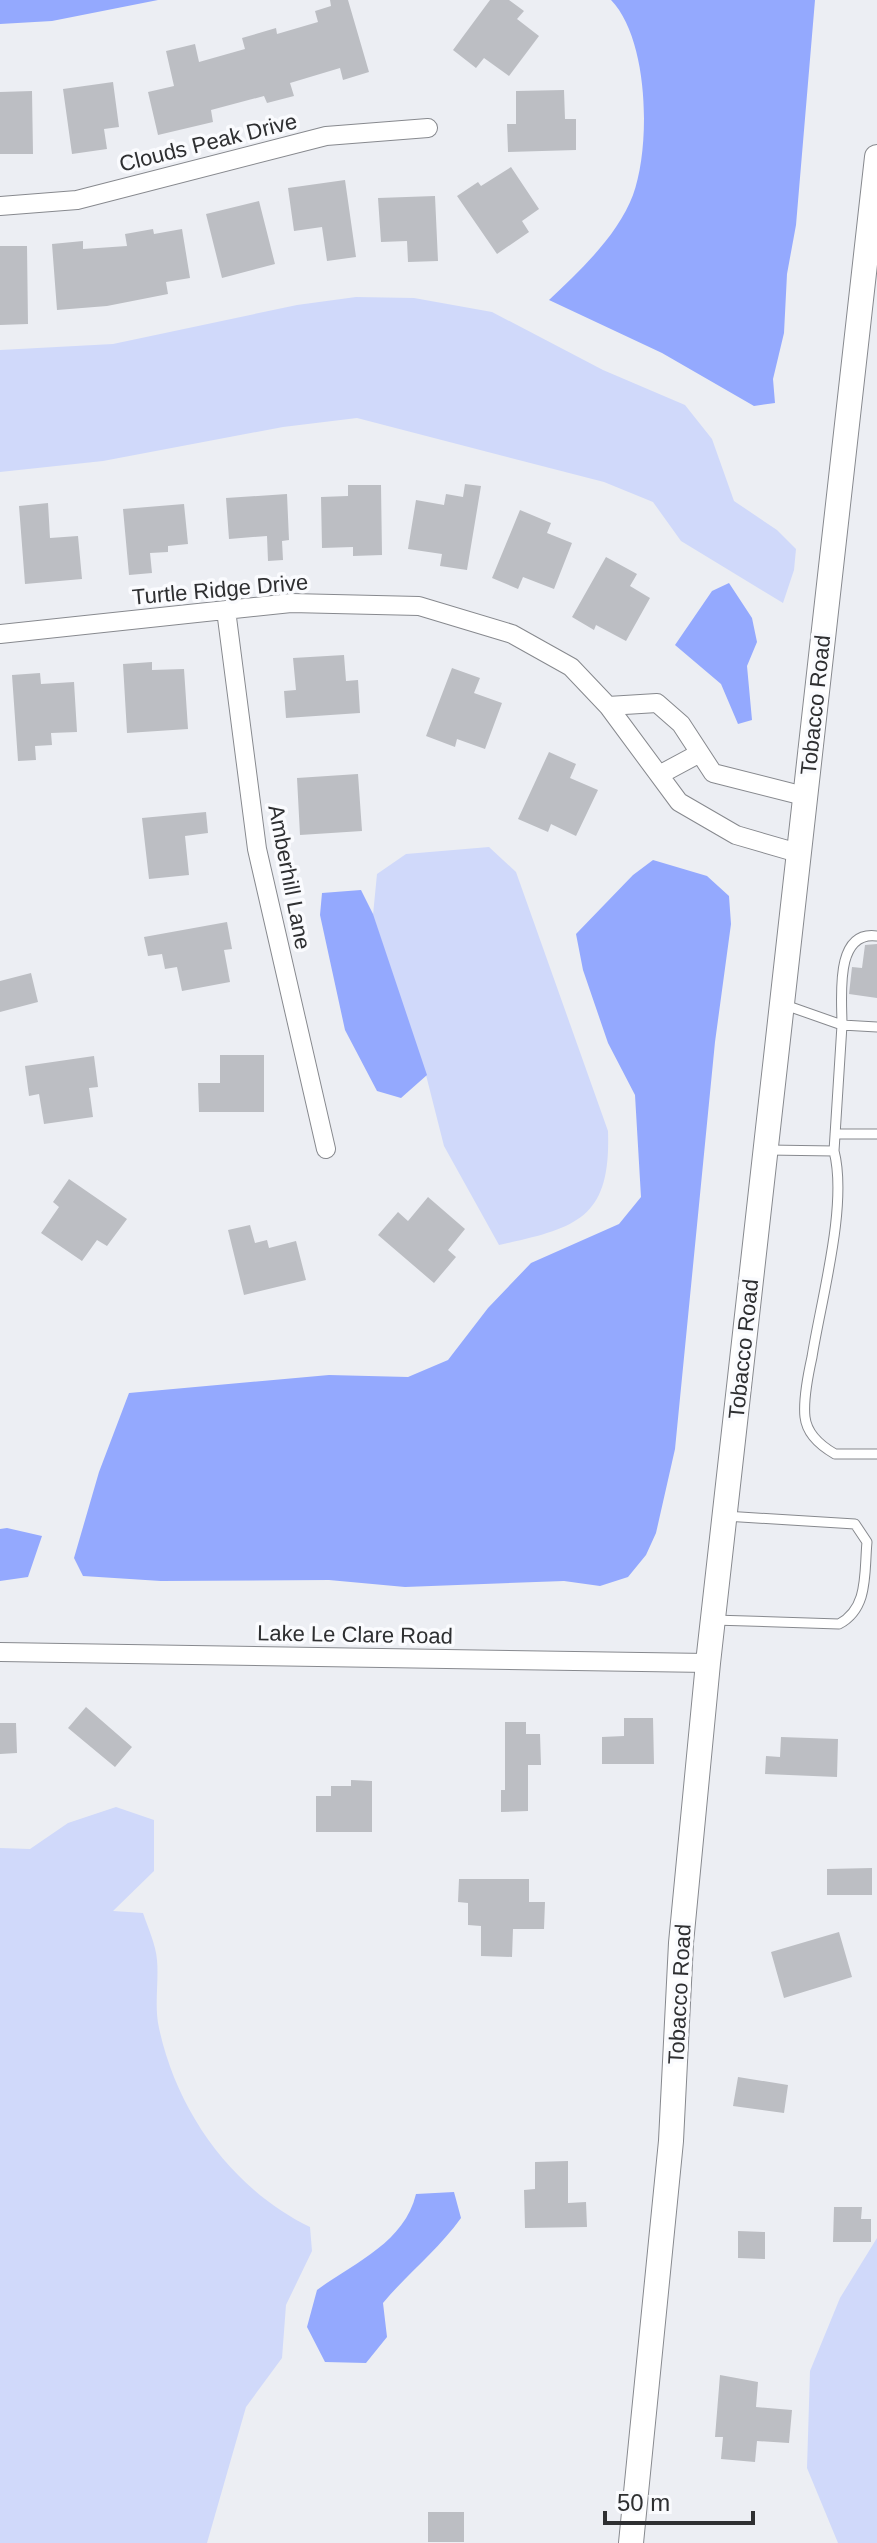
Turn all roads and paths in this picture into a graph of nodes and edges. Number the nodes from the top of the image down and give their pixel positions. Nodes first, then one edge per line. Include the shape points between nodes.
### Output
1 (428, 128) dead end
2 (877, 157) edge
3 (0, 206) edge
4 (226, 610) junction
5 (0, 634) edge
6 (608, 706) junction
7 (700, 753) junction
8 (659, 775) junction
9 (804, 796) junction
10 (798, 853) junction
11 (877, 936) edge
12 (781, 1004) junction
13 (842, 1025) junction
14 (877, 1027) edge
15 (835, 1134) junction
16 (877, 1134) edge
17 (326, 1149) dead end
18 (765, 1150) junction
19 (834, 1151) junction
20 (877, 1454) edge
21 (725, 1516) junction
22 (713, 1620) junction
23 (0, 1652) edge
24 (708, 1663) junction
25 (631, 2543) edge

1 - 3 street, Clouds Peak Drive via 326,136 77,200
2 - 9 street, Tobacco Road
4 - 5 street, Turtle Ridge Drive
4 - 6 street, Turtle Ridge Drive via 291,603 419,606 512,634 571,667
4 - 17 street, Amberhill Lane via 257,849
6 - 7 street via 657,703 681,724
6 - 8 street, Turtle Ridge Drive
7 - 8 street
7 - 9 street via 713,773
8 - 10 street, Turtle Ridge Drive via 679,802 736,835
9 - 10 street, Tobacco Road
10 - 12 street, Tobacco Road
11 - 13 lane via 853,944 843,962
12 - 13 lane
12 - 18 street, Tobacco Road
13 - 14 lane
13 - 15 lane
15 - 16 lane
15 - 19 lane
18 - 19 lane
18 - 21 street, Tobacco Road
19 - 20 lane via 838,1201 805,1417 810,1432 835,1454
21 - 22 street, Tobacco Road
21 - 22 lane via 855,1524 867,1542 861,1606 839,1624
22 - 24 street, Tobacco Road
23 - 24 street, Lake Le Clare Road
24 - 25 street, Tobacco Road via 681,1943 671,2141

